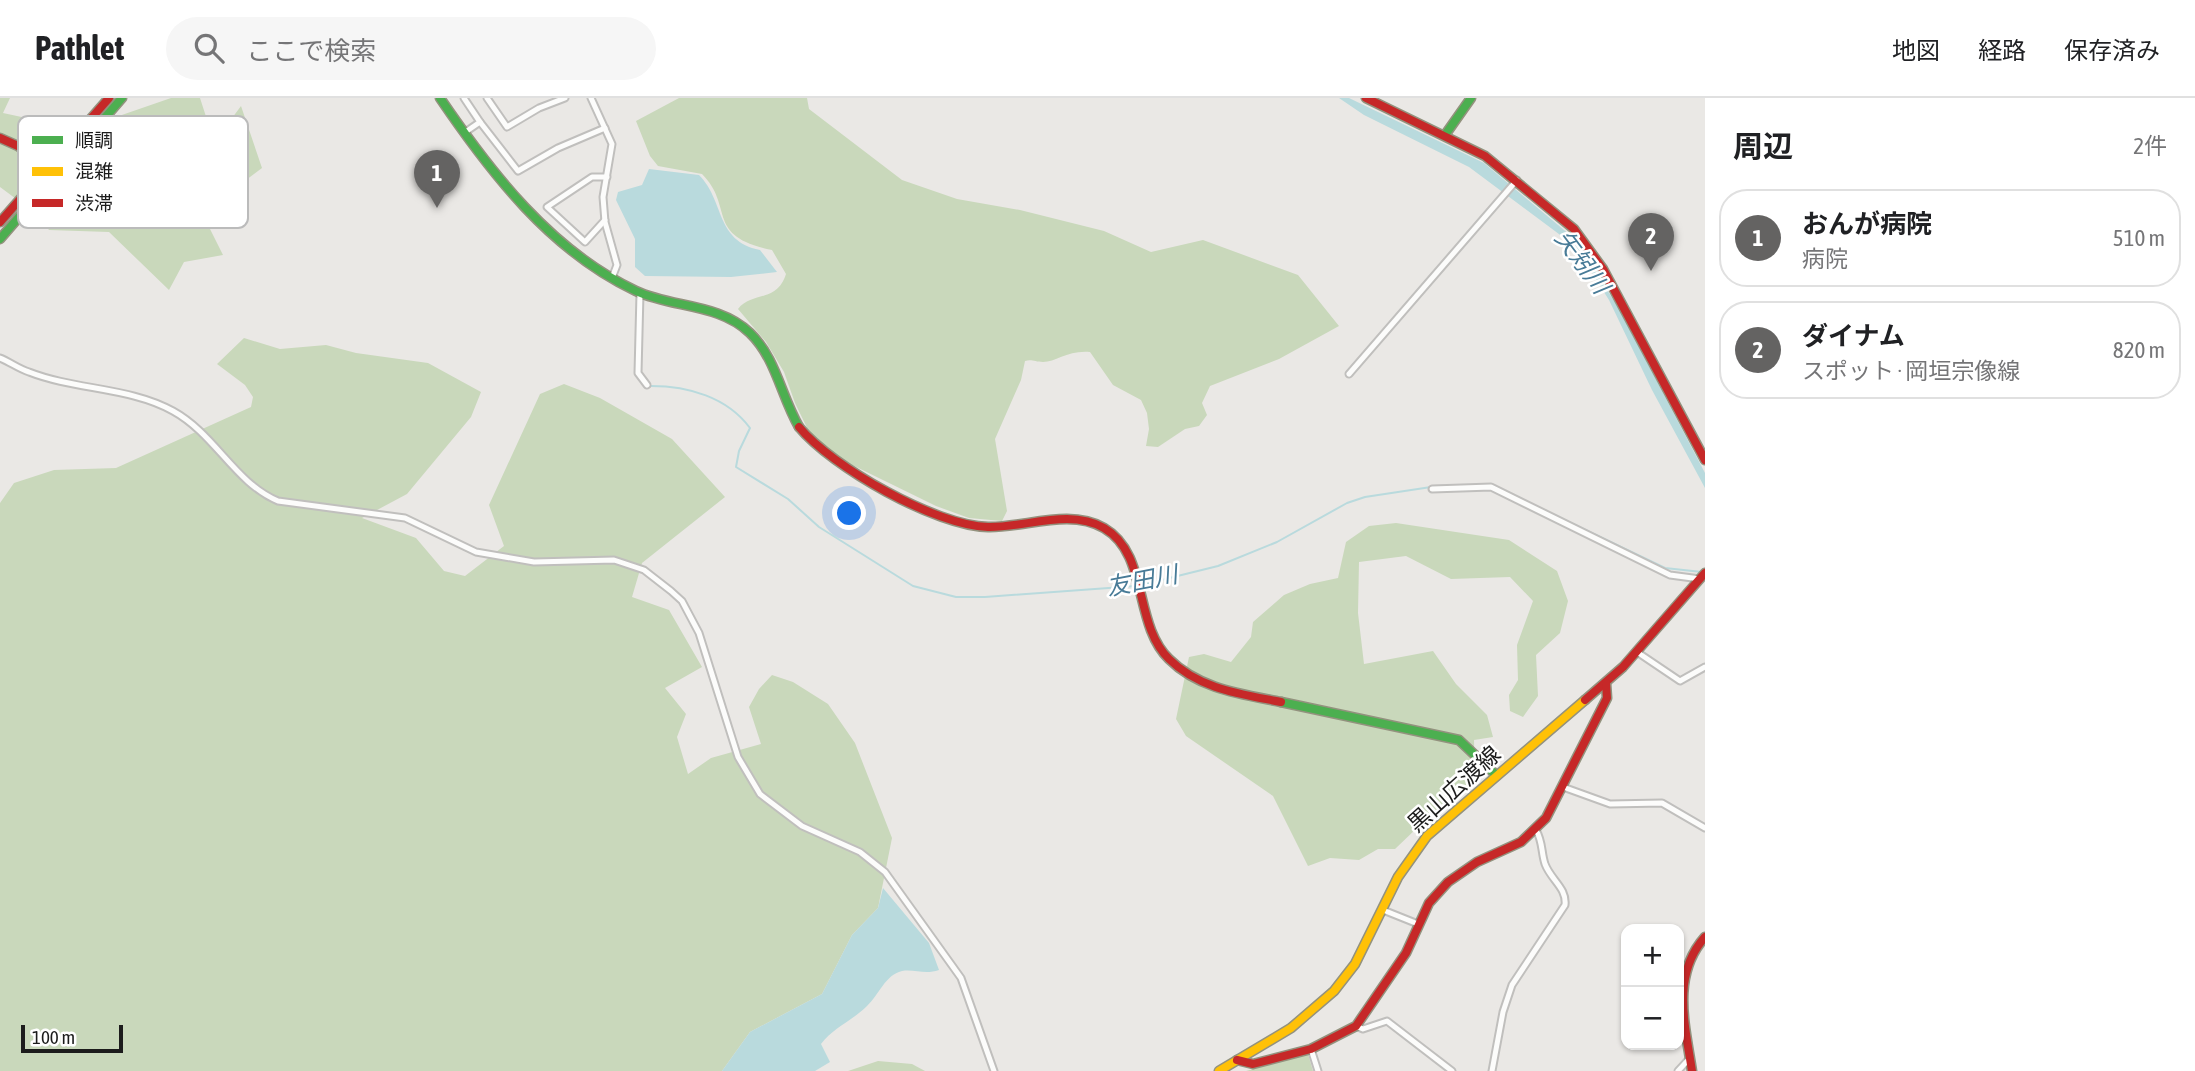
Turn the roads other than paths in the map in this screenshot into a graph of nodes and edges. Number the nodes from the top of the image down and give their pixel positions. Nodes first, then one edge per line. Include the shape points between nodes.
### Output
1 (109, 98) edge
2 (122, 98) edge
3 (440, 98) edge
4 (464, 98) edge
5 (487, 98) edge
6 (565, 98) edge
7 (591, 98) edge
8 (1366, 98) edge
9 (1471, 98) edge
10 (93, 116) edge
11 (106, 116) edge
12 (480, 122) junction
13 (605, 128) junction
14 (464, 133) junction
15 (1445, 135) junction
16 (0, 138) edge
17 (18, 146) edge
18 (607, 177) junction
19 (1517, 180) junction
20 (18, 201) edge
21 (18, 218) edge
22 (605, 219) junction
23 (0, 222) edge
24 (0, 239) edge
25 (612, 278) junction
26 (640, 293) junction
27 (0, 358) edge
28 (1349, 374) dead end
29 (647, 385) dead end
30 (1705, 460) edge
31 (1432, 489) dead end
32 (1702, 576) edge
33 (1637, 652) junction
34 (1705, 667) edge
35 (1606, 683) junction
36 (1496, 775) junction
37 (1563, 787) junction
38 (1705, 828) edge
39 (1536, 831) junction
40 (1383, 910) junction
41 (1418, 924) junction
42 (1705, 937) edge
43 (1356, 1026) junction
44 (1311, 1049) junction
45 (1690, 1058) junction
46 (1237, 1060) junction
47 (994, 1071) edge
48 (1219, 1071) edge
49 (1318, 1071) edge
50 (1452, 1071) edge
51 (1492, 1071) edge
52 (1678, 1071) edge
53 (1692, 1071) edge

1 - 10 main road
2 - 11 main road
3 - 14 main road
4 - 12 street
5 - 6 street via 507,127
7 - 13 street
8 - 15 main road
9 - 15 main road
12 - 13 street via 518,171
12 - 14 street
13 - 18 street via 612,145
14 - 25 main road via 490,169 522,201
15 - 19 main road
16 - 17 main road
18 - 22 street
18 - 22 street via 592,177 547,207 585,242
19 - 28 street
19 - 30 main road via 1589,247
20 - 23 main road
21 - 24 main road
22 - 25 street via 617,265
25 - 26 main road
26 - 29 street via 638,373
26 - 36 main road via 710,310 744,328 770,358 797,425 811,443 833,461 948,520 1003,529 1081,519 1105,528 1123,545 1131,562 1144,617 1156,644 1189,676 1218,689 1443,734 1459,740
27 - 47 street via 29,372 174,411 196,426 248,482 278,501 405,517 476,552 534,562 614,561 643,570 682,601 699,634 738,757 760,794 802,826 860,852 885,872 961,978
31 - 32 street via 1491,486 1670,575
32 - 33 main road, 黒山広渡線
33 - 34 street via 1680,681
33 - 35 main road, 黒山広渡線
35 - 36 main road, 黒山広渡線
35 - 37 main road via 1607,698
36 - 40 main road, 黒山広渡線 via 1421,843
37 - 38 street via 1610,804 1662,803
37 - 39 main road
39 - 41 main road via 1460,873 1436,896
39 - 51 street via 1543,843 1544,861 1566,894 1565,905 1512,985
40 - 41 street
40 - 46 main road, 黒山広渡線 via 1355,964 1334,991 1290,1028
41 - 43 main road via 1406,953
42 - 45 main road via 1689,955 1684,971
43 - 44 main road
43 - 50 street via 1363,1029 1387,1021
44 - 46 main road via 1253,1063
44 - 49 street
45 - 52 street
45 - 53 main road
46 - 48 main road, 黒山広渡線

